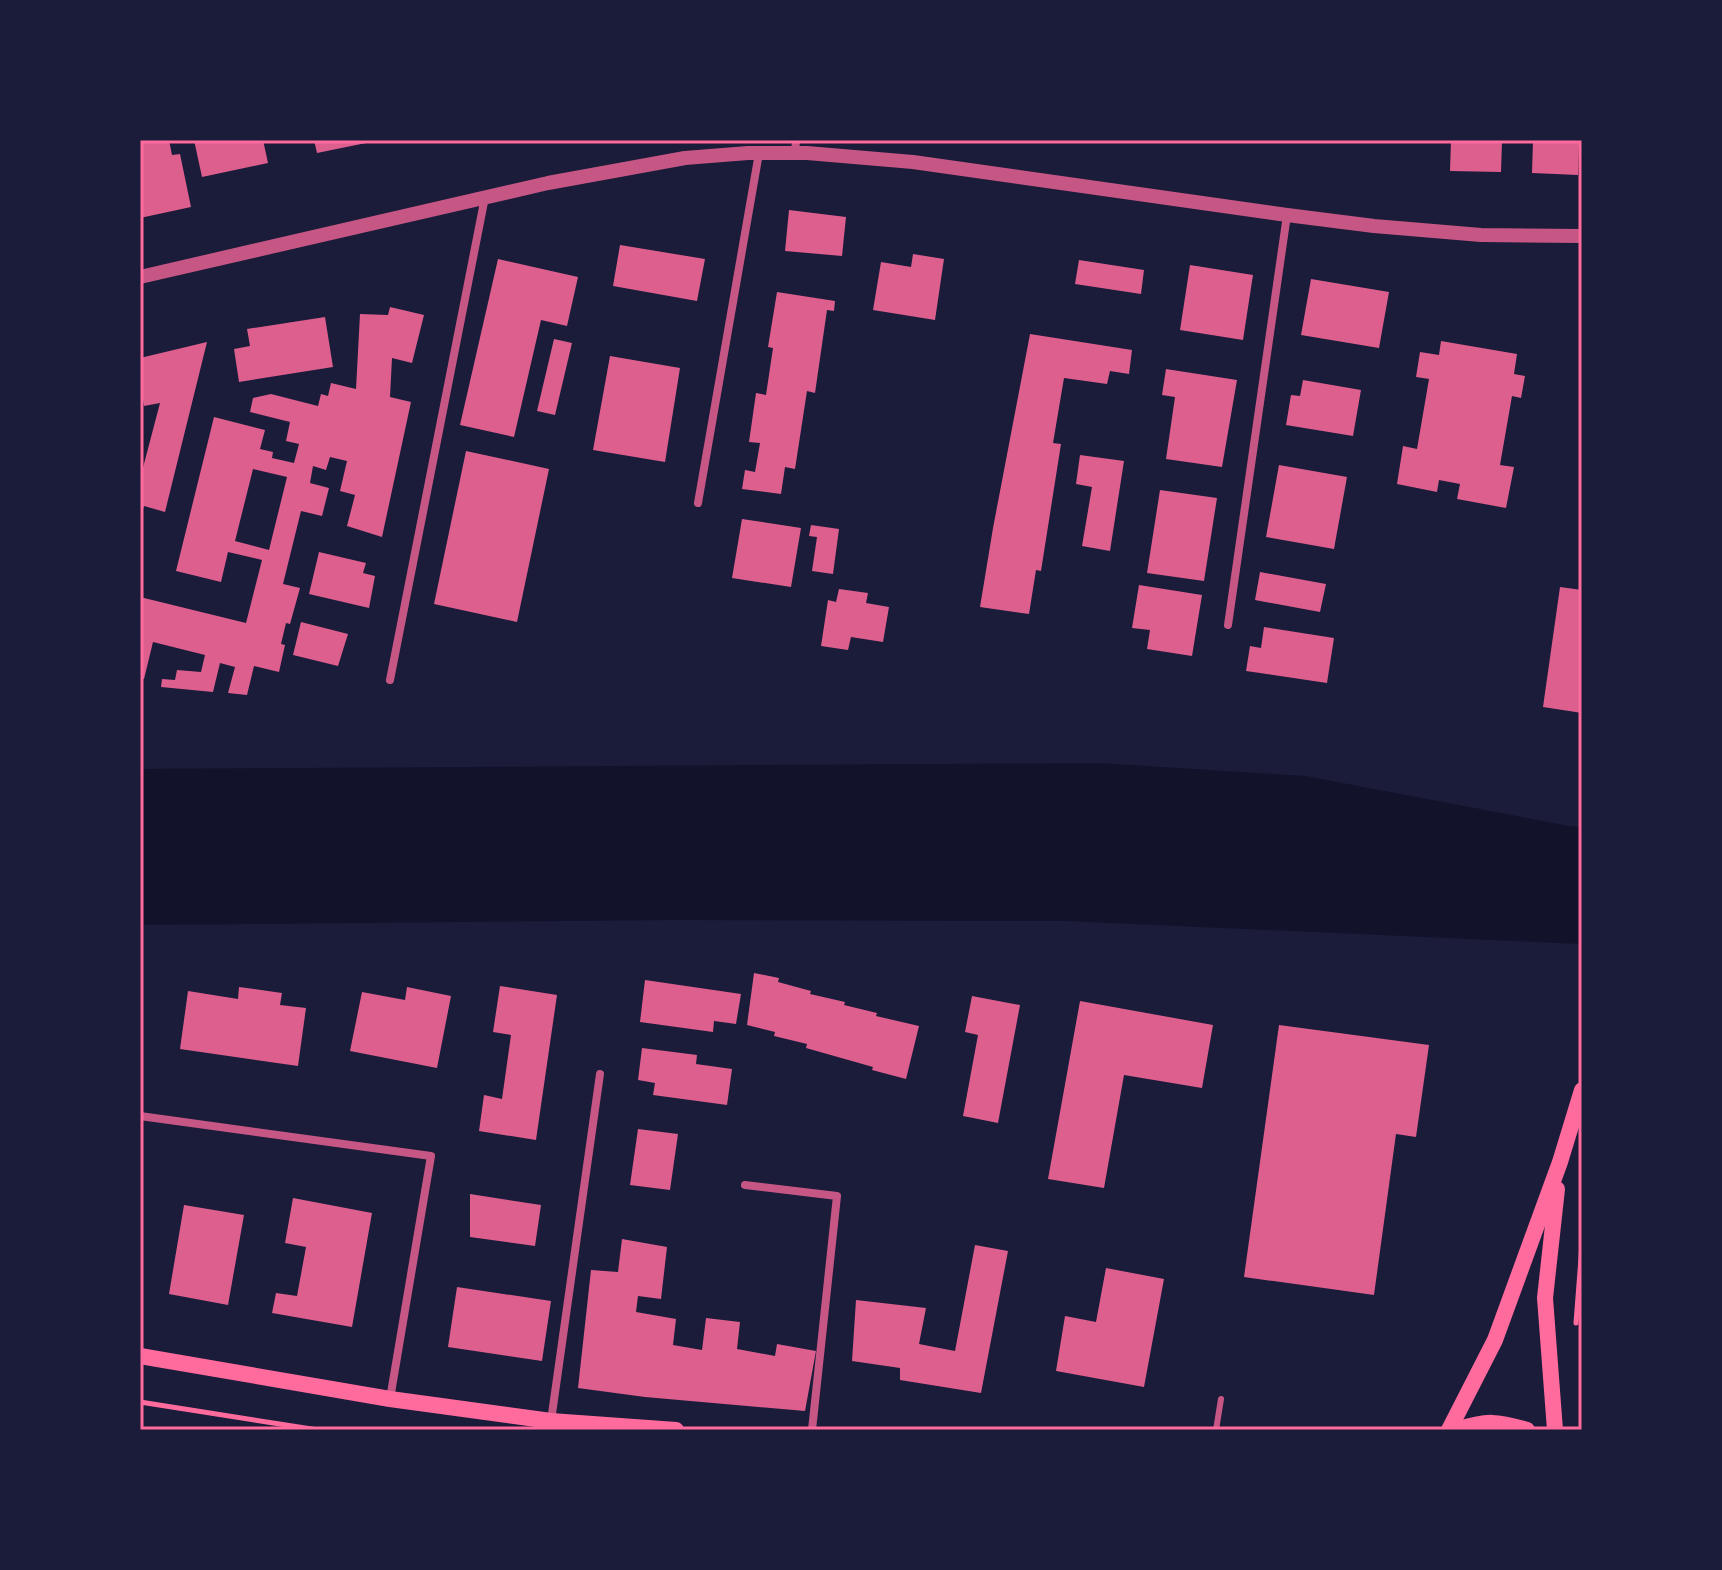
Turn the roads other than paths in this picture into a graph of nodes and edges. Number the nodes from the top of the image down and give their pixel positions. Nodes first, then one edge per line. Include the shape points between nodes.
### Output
1 (796, 147) edge
2 (759, 153) junction
3 (485, 197) junction
4 (1287, 215) junction
5 (1582, 229) edge
6 (1555, 234) junction
7 (1582, 236) edge
8 (140, 277) edge
9 (698, 503) dead end
10 (1228, 625) dead end
11 (390, 680) dead end
12 (600, 1074) dead end
13 (1582, 1090) edge
14 (140, 1116) edge
15 (1560, 1162) junction
16 (745, 1185) dead end
17 (140, 1356) edge
18 (390, 1399) junction
19 (1221, 1399) dead end
20 (551, 1421) junction
21 (676, 1430) edge
22 (812, 1430) edge
23 (1216, 1430) edge
24 (1449, 1430) edge
25 (1457, 1430) edge
26 (1527, 1430) edge
27 (1555, 1430) edge

1 - 2 street
1 - 4 street
2 - 3 street via 656,163
2 - 9 street
3 - 8 street
3 - 11 street
4 - 6 street via 1481,235
4 - 10 street
5 - 6 street
6 - 7 street
12 - 20 street
13 - 15 main road
14 - 18 street via 431,1156
15 - 24 main road via 1495,1340
15 - 27 main road via 1545,1298
16 - 22 street via 837,1196
17 - 18 main road
18 - 20 main road
19 - 23 lane
20 - 21 main road
25 - 26 main road via 1499,1421

